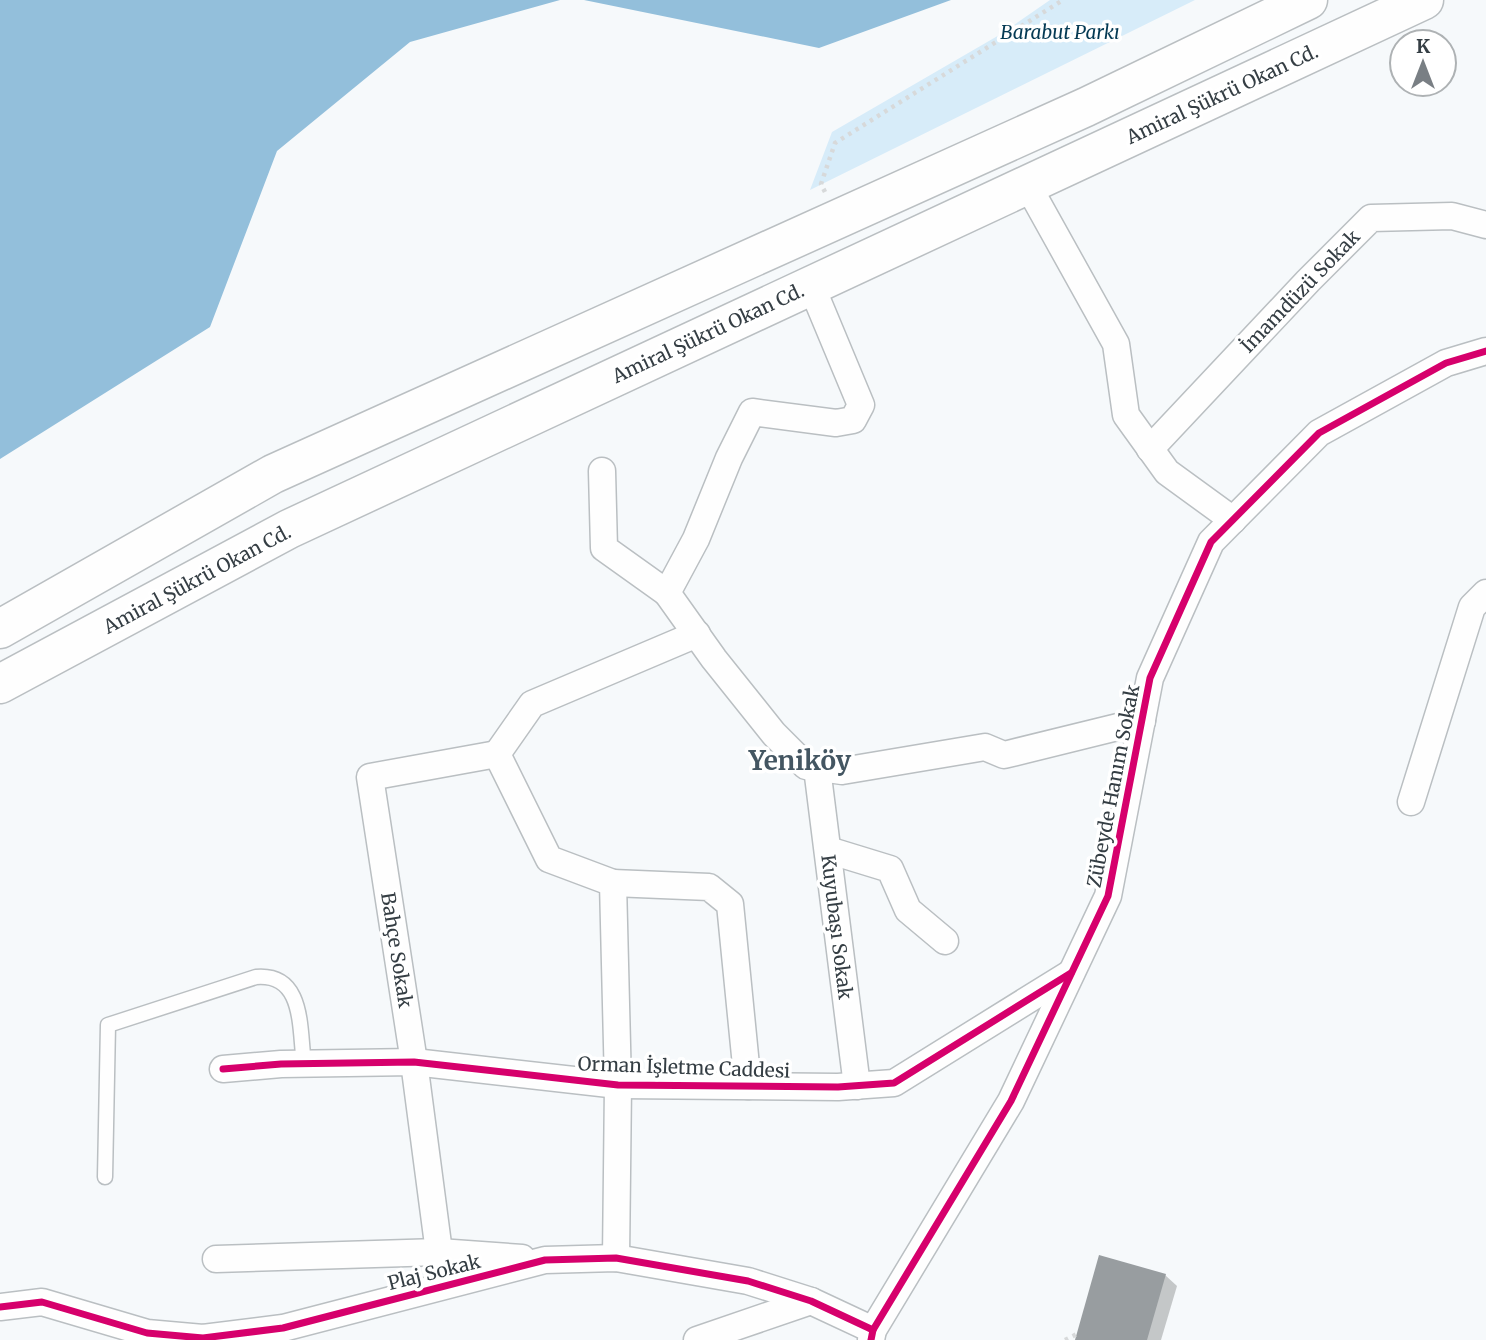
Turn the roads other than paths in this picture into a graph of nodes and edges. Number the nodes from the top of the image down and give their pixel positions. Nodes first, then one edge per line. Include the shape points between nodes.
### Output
1 (1307, 0) edge
2 (1424, 0) edge
3 (1027, 184) junction
4 (1486, 225) edge
5 (811, 285) junction
6 (1486, 351) edge
7 (1150, 449) junction
8 (602, 471) dead end
9 (1233, 520) junction
10 (667, 593) junction
11 (1486, 593) edge
12 (0, 629) edge
13 (697, 634) junction
14 (0, 684) edge
15 (1142, 720) junction
16 (497, 754) junction
17 (817, 768) junction
18 (1411, 802) dead end
19 (828, 850) junction
20 (613, 883) junction
21 (945, 941) dead end
22 (1071, 973) junction
23 (414, 1062) junction
24 (304, 1063) junction
25 (223, 1069) dead end
26 (618, 1085) junction
27 (748, 1086) junction
28 (857, 1086) junction
29 (105, 1177) dead end
30 (439, 1252) junction
31 (615, 1258) junction
32 (216, 1259) dead end
33 (545, 1260) junction
34 (811, 1301) junction
35 (0, 1307) edge
36 (872, 1335) edge
37 (697, 1340) edge

1 - 12 main road via 1086,107 273,474
2 - 3 main road, Amiral Şükrü Okan Cd.
3 - 5 main road, Amiral Şükrü Okan Cd.
3 - 7 street via 1116,344 1126,415
4 - 7 street, İmamdüzü Sokak via 1452,216 1371,218
5 - 10 street via 861,405 853,420 836,424 752,412
5 - 14 main road, Amiral Şükrü Okan Cd. via 289,529
6 - 9 street, Zübeyde Hanım Sokak via 1446,363 1320,433
7 - 9 street via 1167,472
8 - 10 street via 604,548
9 - 15 street, Zübeyde Hanım Sokak via 1210,542 1150,678
10 - 13 street
11 - 18 street via 1472,607
13 - 16 street via 532,704
13 - 17 street via 774,734 806,766
15 - 17 street via 1004,755 985,747 842,771
15 - 22 street, Zübeyde Hanım Sokak via 1108,895
16 - 20 street via 549,859
16 - 23 street, Bahçe Sokak via 370,777
17 - 19 street, Kuyubaşı Sokak
19 - 21 street via 890,869 908,910
19 - 28 street, Kuyubaşı Sokak
20 - 26 street
20 - 27 street via 709,887 730,904
22 - 28 street, Orman İşletme Caddesi via 894,1083
22 - 36 street, Zübeyde Hanım Sokak via 1011,1101
23 - 24 street, Orman İşletme Caddesi
23 - 26 street, Orman İşletme Caddesi
23 - 30 street, Bahçe Sokak
24 - 25 street, Orman İşletme Caddesi
24 - 29 lane via 295,1001 289,988 275,978 256,977 108,1025
26 - 27 street, Orman İşletme Caddesi
26 - 31 street
27 - 28 street, Orman İşletme Caddesi
30 - 32 street
30 - 33 street
31 - 33 street, Plaj Sokak
31 - 34 street, Plaj Sokak via 748,1282
33 - 35 street, Plaj Sokak via 283,1328 203,1338 147,1333 42,1302
34 - 36 street, Plaj Sokak
34 - 37 street

